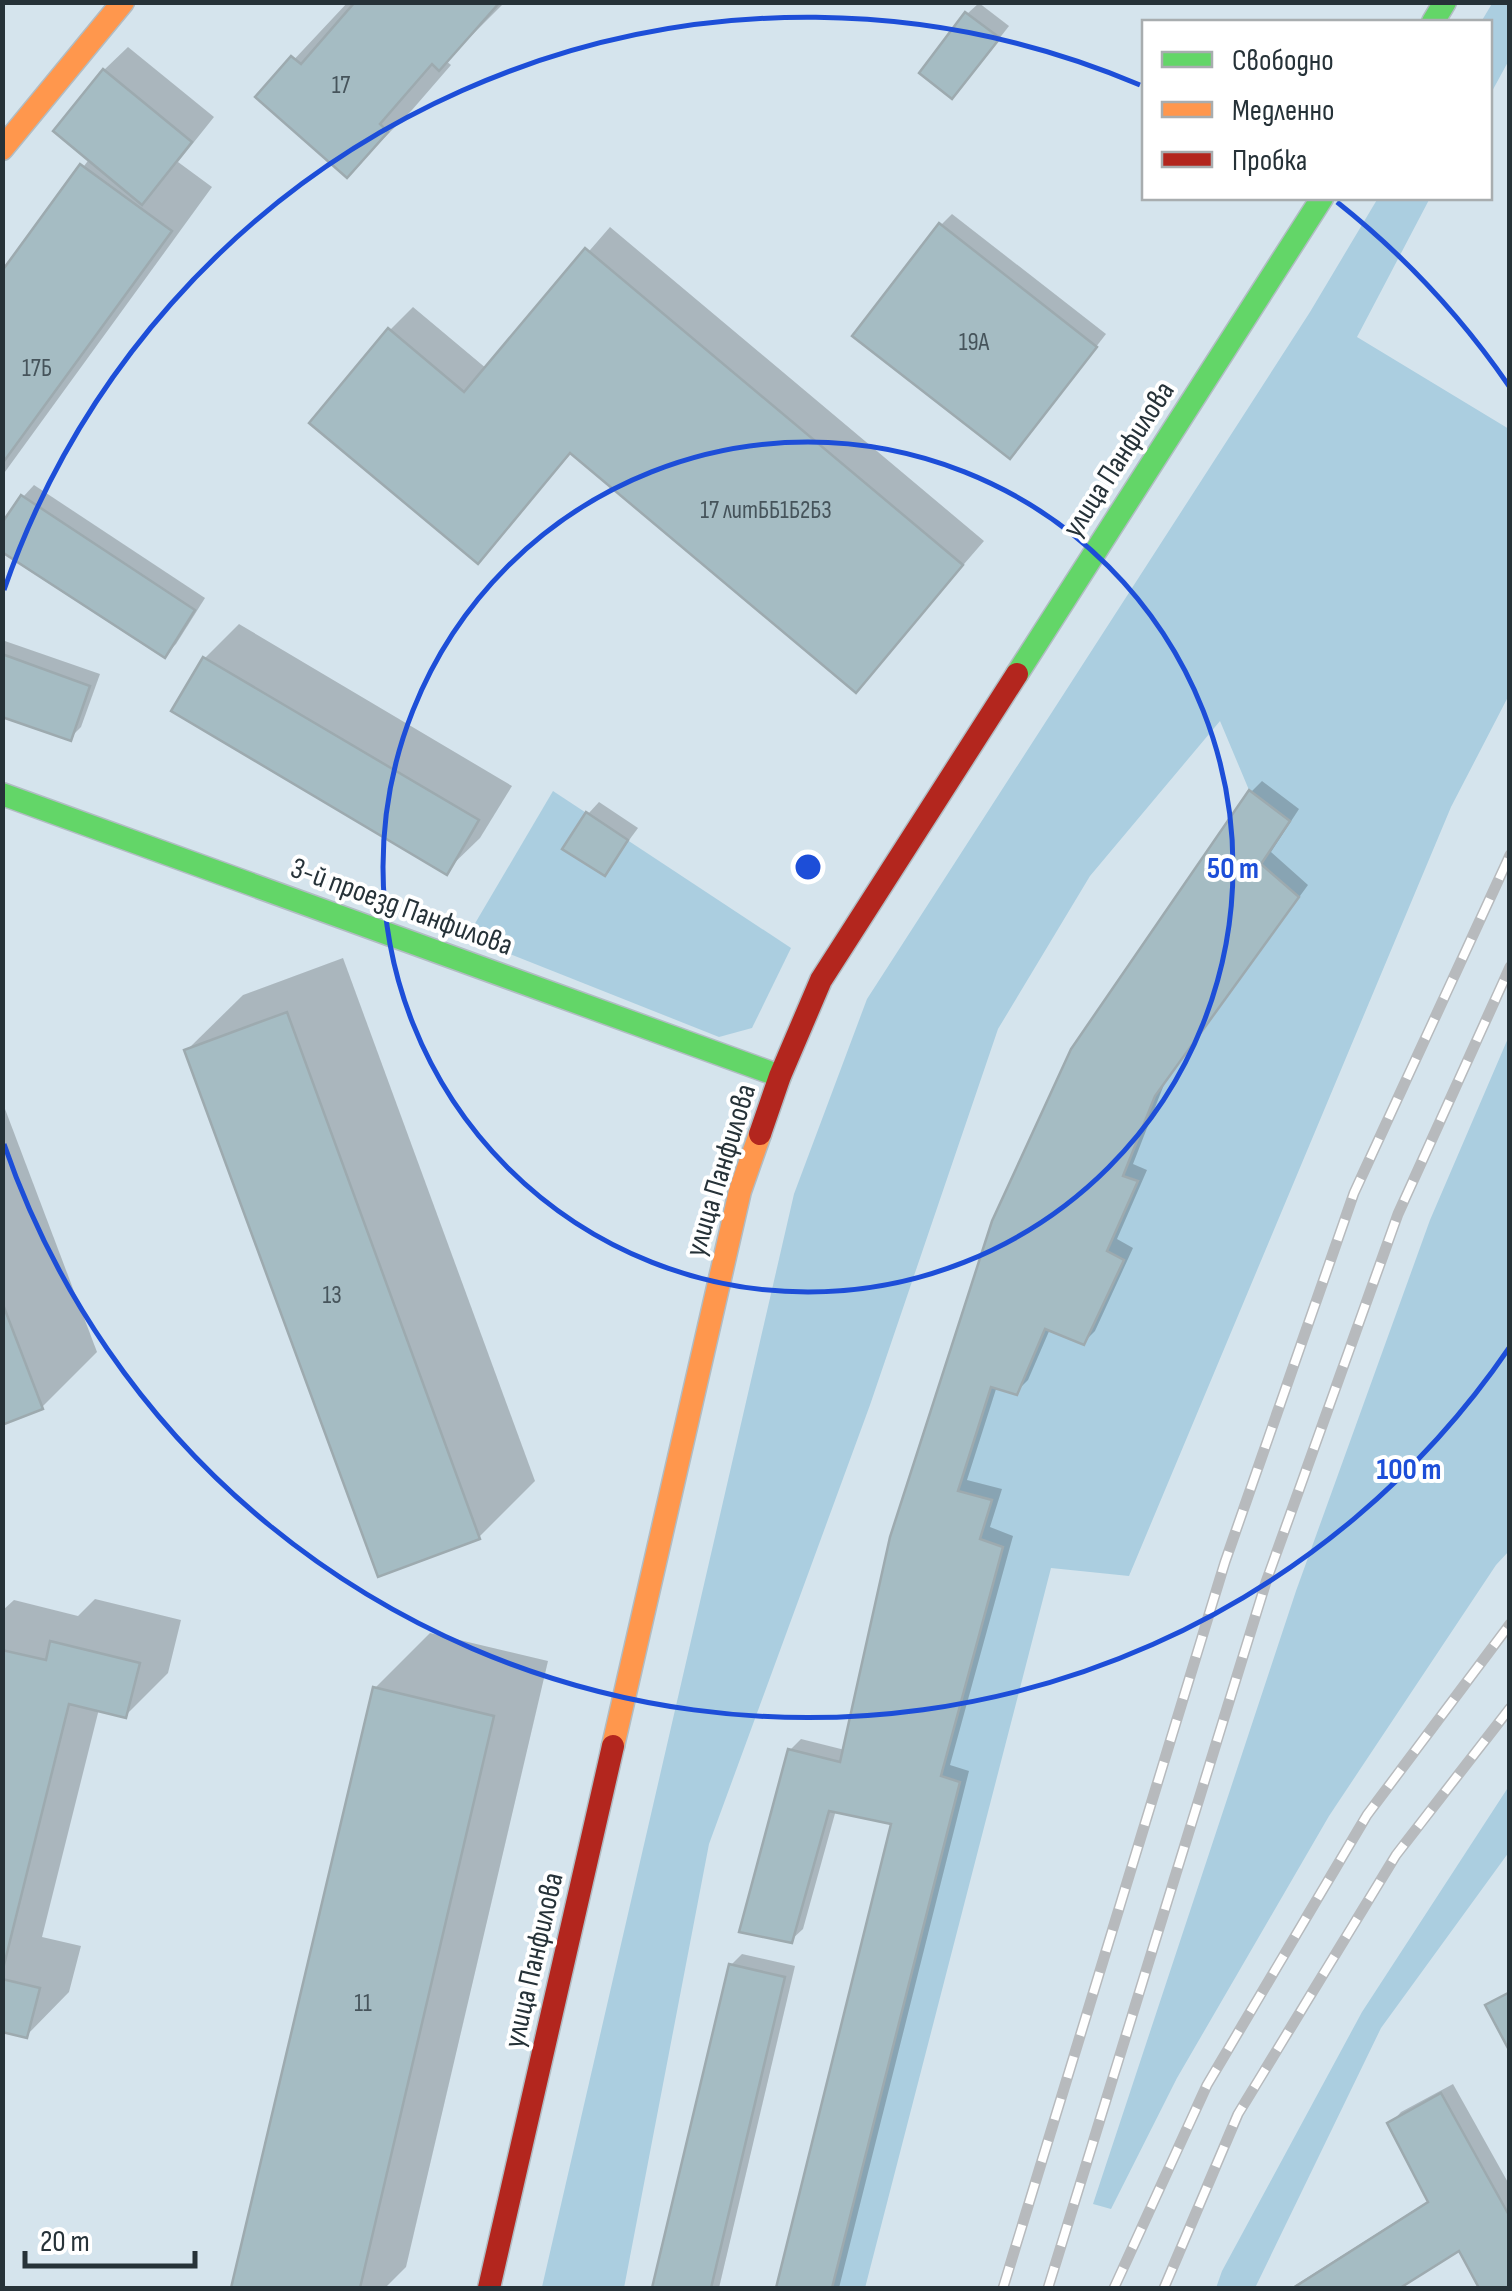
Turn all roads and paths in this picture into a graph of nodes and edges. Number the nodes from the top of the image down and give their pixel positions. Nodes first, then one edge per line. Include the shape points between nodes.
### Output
1 (123, 2) edge
2 (2, 149) edge
3 (1321, 200) edge
4 (2, 794) edge
5 (780, 1076) junction
6 (490, 2288) edge

1 - 2 main road
3 - 5 main road, улица Панфилова via 821,980
4 - 5 main road, 3-й проезд Панфилова
5 - 6 main road, улица Панфилова via 740,1191 692,1389

